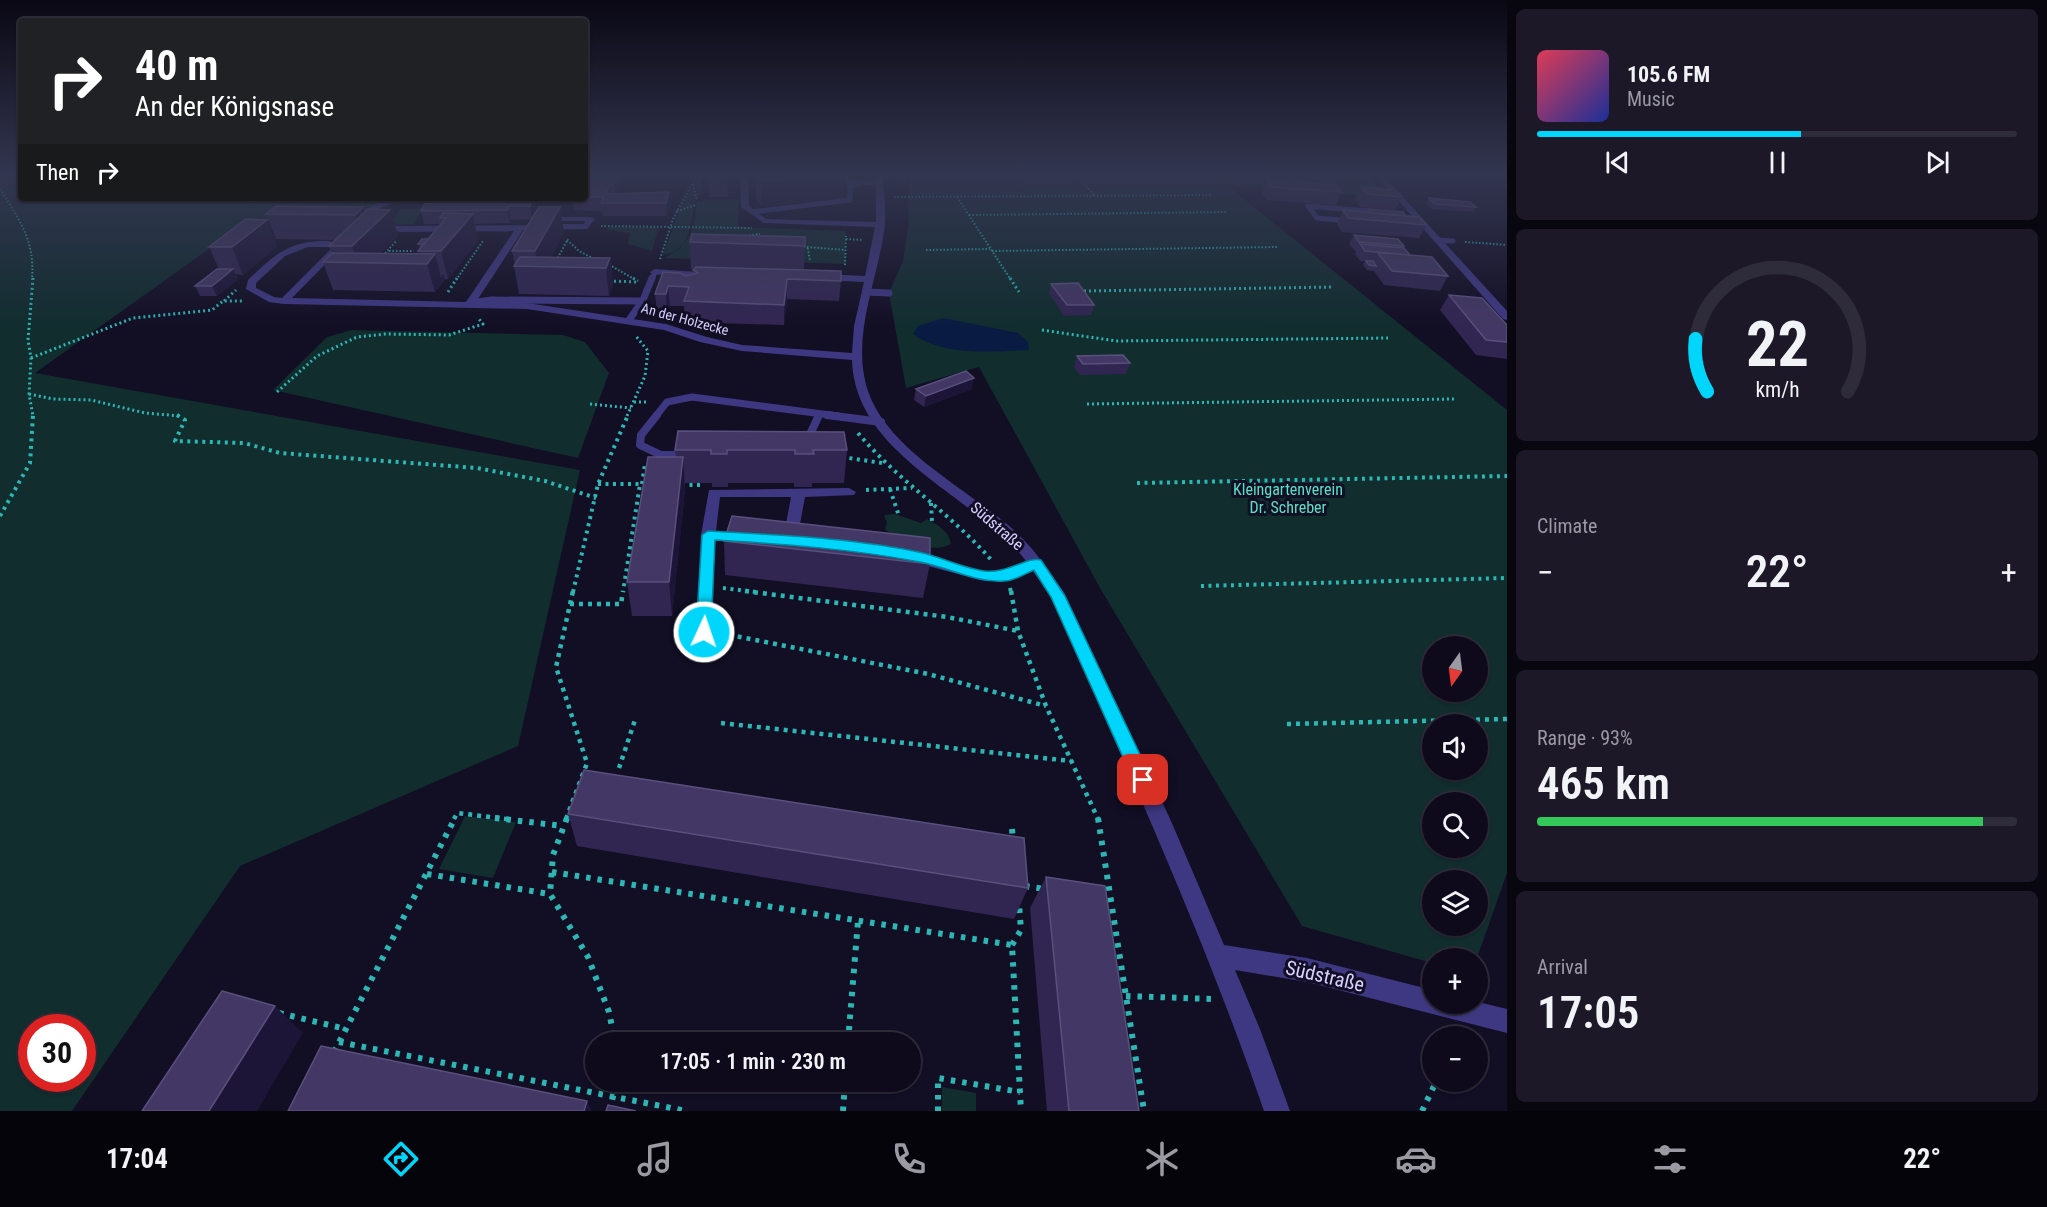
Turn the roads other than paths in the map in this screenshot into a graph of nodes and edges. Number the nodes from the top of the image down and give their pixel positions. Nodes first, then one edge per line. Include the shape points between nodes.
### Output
1 (377, 225) edge
2 (588, 225) edge
3 (873, 225) edge
4 (878, 225) joint
5 (1415, 226) edge
6 (552, 227) joint
7 (1426, 227) joint
8 (520, 228) junction
9 (1437, 240) junction
10 (1453, 241) road end
11 (655, 272) joint
12 (810, 272) edge
13 (726, 277) edge
14 (868, 279) junction
15 (867, 292) junction
16 (889, 293) dead end
17 (284, 301) junction
18 (642, 302) junction
19 (470, 303) junction
20 (1507, 317) edge
21 (629, 320) junction
22 (856, 357) junction
23 (819, 415) junction
24 (881, 422) junction
25 (799, 450) edge
26 (695, 455) edge
27 (849, 492) road end
28 (799, 493) junction
29 (708, 535) junction
30 (889, 553) edge
31 (1036, 563) junction
32 (704, 632) dead end
33 (1216, 955) junction
34 (1422, 999) edge
35 (1479, 1014) edge
36 (1507, 1021) edge
37 (1277, 1111) edge

1 - 8 street via 406,229
2 - 6 street
3 - 4 street
4 - 14 street, Südstraße
5 - 7 lane
6 - 8 street
7 - 9 street
8 - 19 street
9 - 10 lane
9 - 20 street
11 - 13 street
11 - 18 lane
12 - 14 street
14 - 15 street, Südstraße
15 - 16 lane
15 - 22 street, Südstraße
17 - 17 street, An der Holzecke via 338,247 337,245 300,243 290,247 251,282 251,289 272,300
17 - 19 street, An der Holzecke
18 - 19 lane
18 - 21 lane
19 - 21 street, An der Holzecke via 527,306
21 - 22 street, An der Holzecke via 742,348
22 - 24 street, Südstraße via 865,398
23 - 24 lane
23 - 25 lane via 806,444
23 - 26 lane via 692,397 667,402 641,435 640,445 661,455
24 - 31 street, Südstraße via 917,463 986,513
27 - 28 street
28 - 29 street via 784,540
28 - 29 street via 714,493
29 - 32 street
30 - 31 street via 984,576 1005,576
31 - 33 street, Südstraße via 1058,596 1161,821
33 - 34 street, Südstraße via 1307,970
33 - 37 street, Südstraße
35 - 36 street

